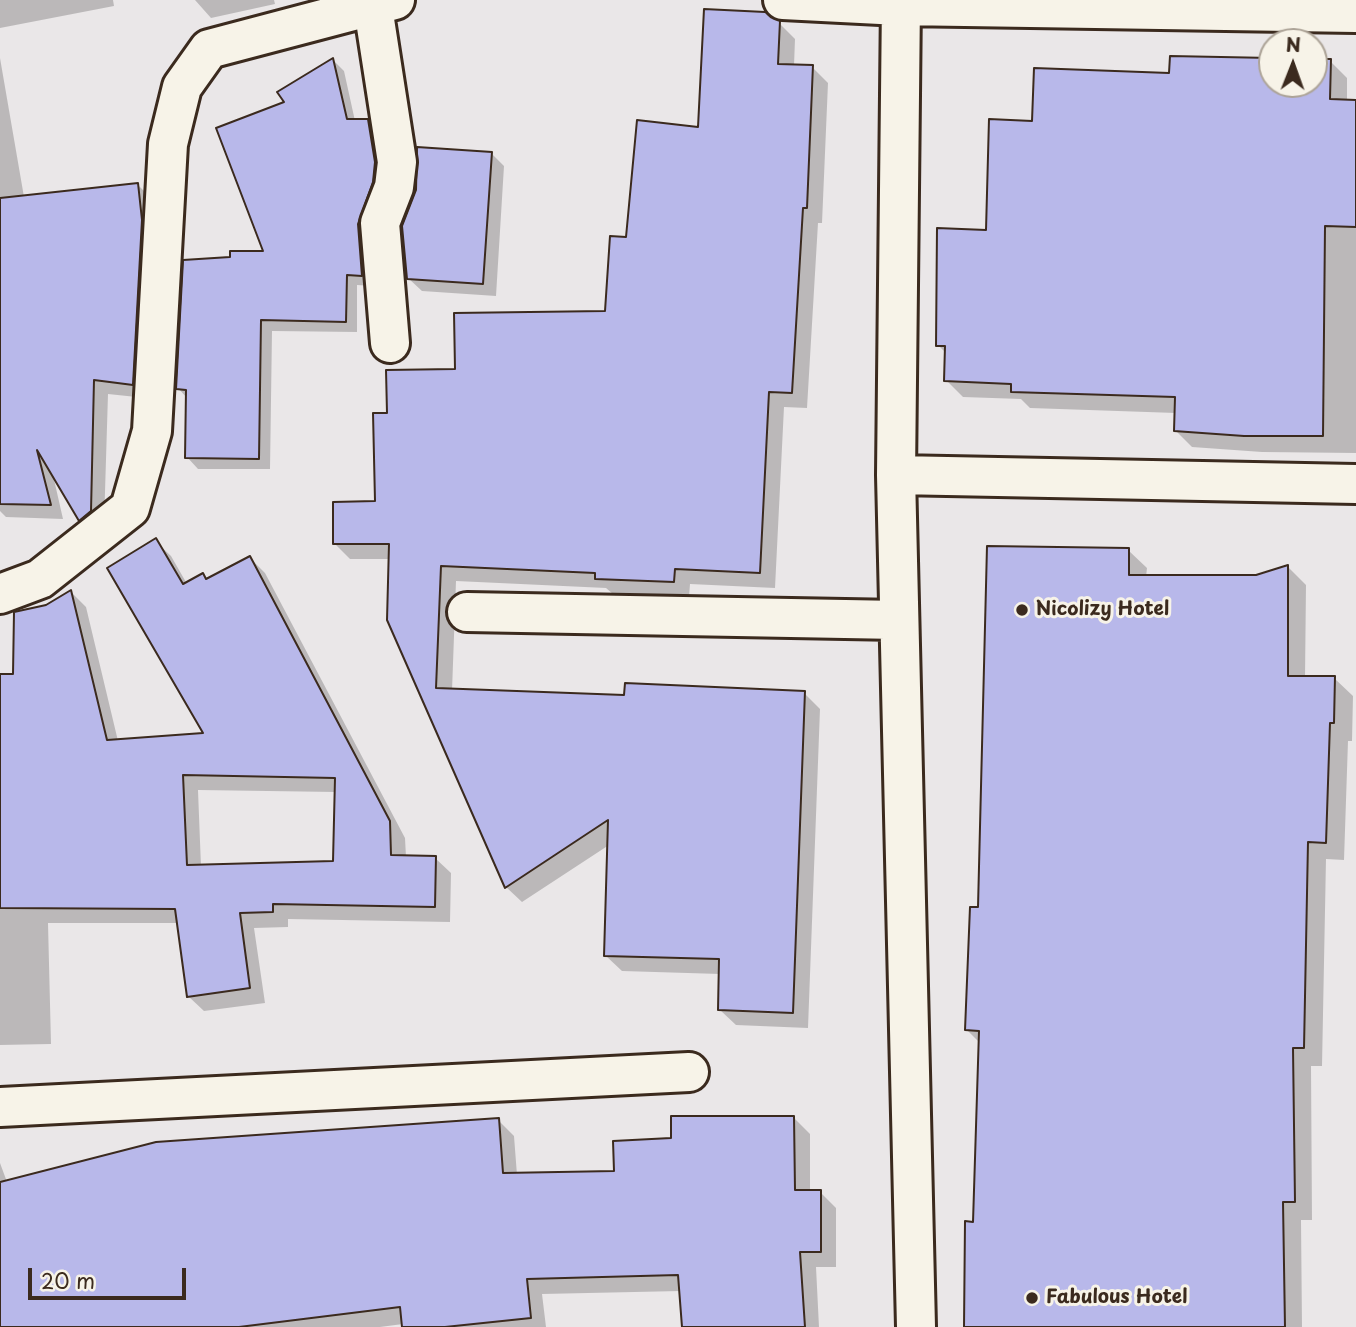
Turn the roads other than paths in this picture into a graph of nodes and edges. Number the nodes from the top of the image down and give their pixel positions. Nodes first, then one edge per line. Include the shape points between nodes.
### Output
1 (783, 0) edge
2 (901, 3) edge
3 (384, 4) edge
4 (1356, 13) edge
5 (390, 343) dead end
6 (896, 475) junction
7 (1356, 484) edge
8 (0, 594) edge
9 (467, 612) dead end
10 (899, 620) junction
11 (689, 1072) dead end
12 (0, 1107) edge
13 (916, 1327) edge

1 - 2 street
2 - 4 street
2 - 6 street
3 - 5 street via 397,162 394,187 380,223
3 - 8 street via 209,49 182,87 168,144 152,432 130,508 40,579
6 - 7 street
6 - 10 street
9 - 10 street
10 - 13 street
11 - 12 street

